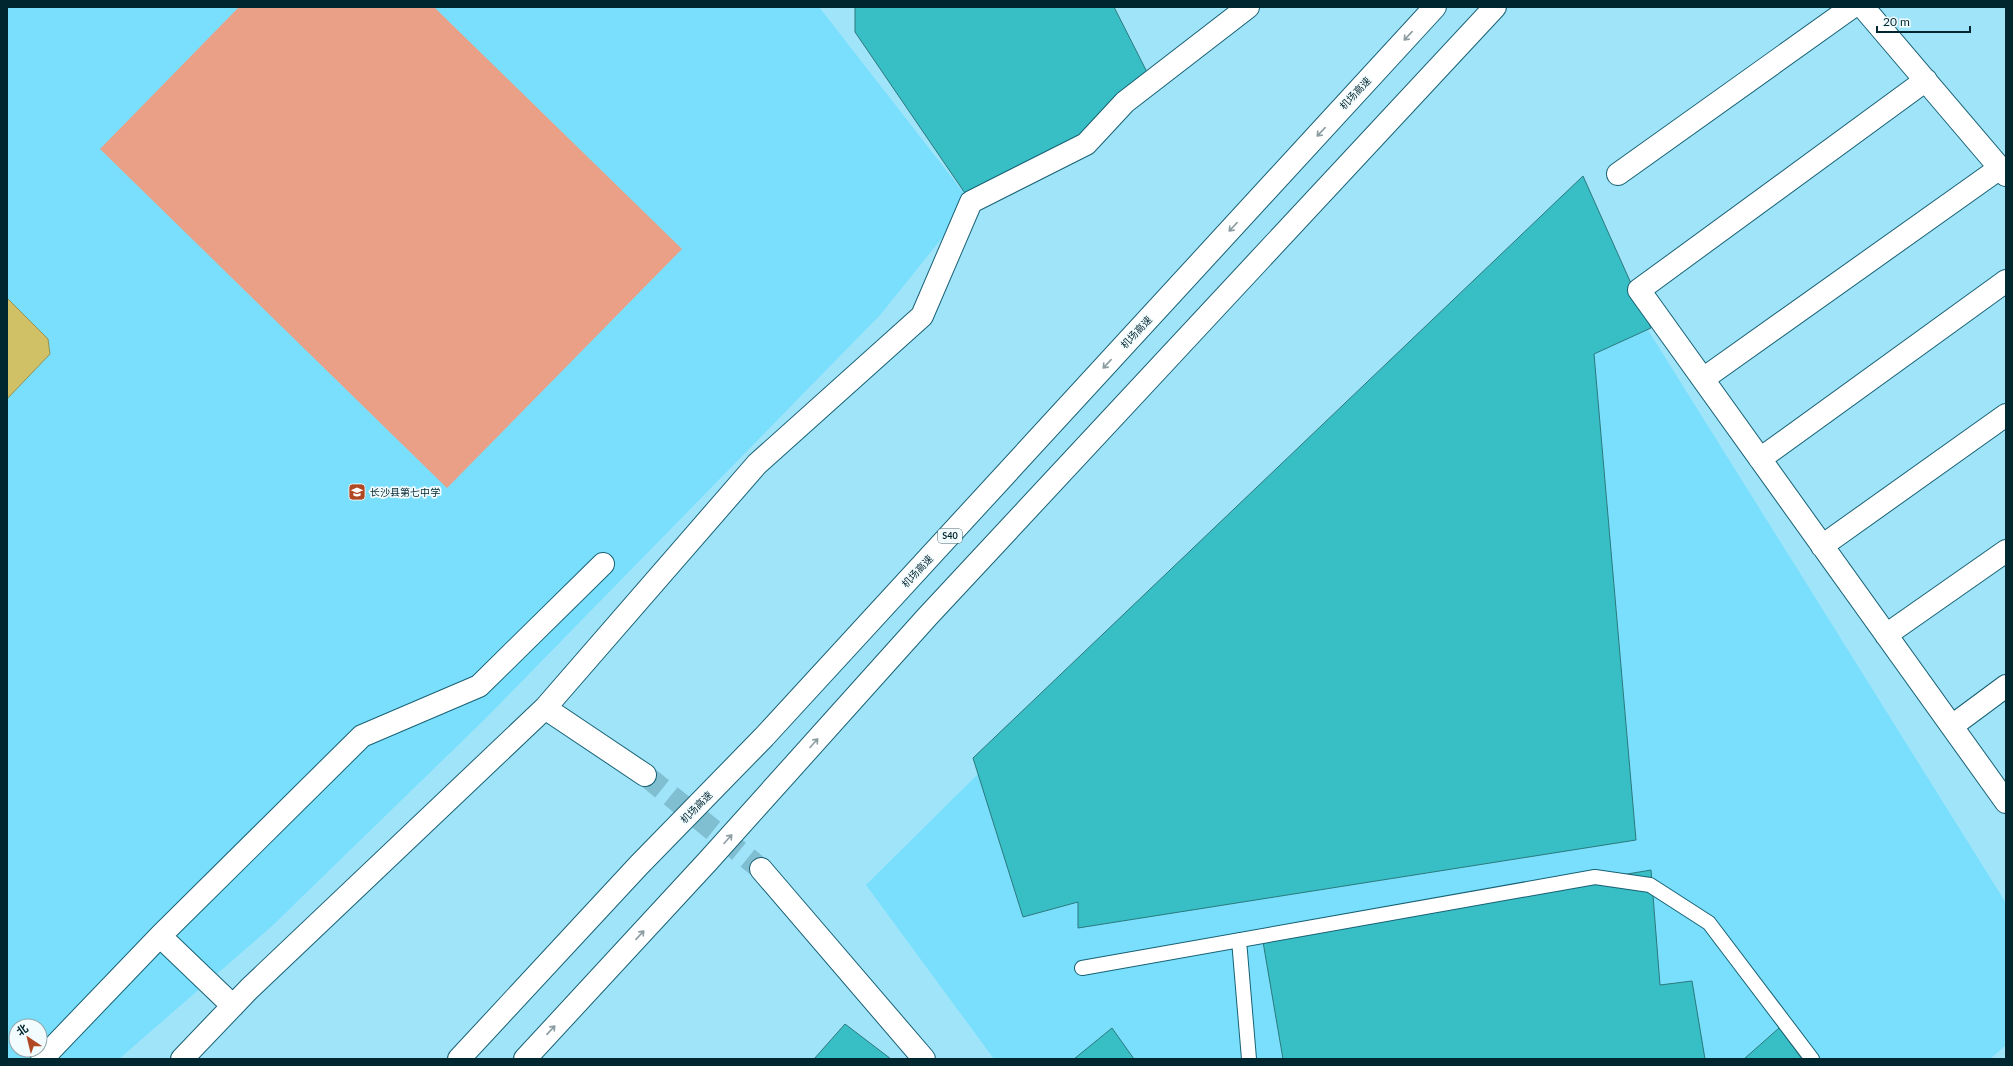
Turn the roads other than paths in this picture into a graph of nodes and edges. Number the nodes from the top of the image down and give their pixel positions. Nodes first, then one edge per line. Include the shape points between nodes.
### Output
1 (1248, 7) edge
2 (1435, 7) edge
3 (1495, 7) edge
4 (1852, 7) edge
5 (1863, 7) edge
6 (1926, 80) junction
7 (2003, 171) edge
8 (1618, 174) dead end
9 (2006, 281) edge
10 (1703, 379) junction
11 (2006, 415) edge
12 (1760, 459) junction
13 (1822, 546) junction
14 (2006, 551) edge
15 (603, 564) dead end
16 (1886, 635) junction
17 (2006, 686) edge
18 (545, 708) junction
19 (1952, 726) junction
20 (645, 775) tunnel mouth
21 (2006, 801) edge
22 (761, 869) tunnel mouth
23 (160, 936) junction
24 (1239, 940) junction
25 (1082, 968) dead end
26 (233, 1006) junction
27 (42, 1059) edge
28 (182, 1059) edge
29 (459, 1059) edge
30 (525, 1059) edge
31 (924, 1059) edge
32 (1249, 1059) edge
33 (1812, 1059) edge

1 - 18 main road via 1125,102 1086,144 971,202 922,316 757,464
2 -> 29 main road, 机场高速 / S40 via 764,737 639,865
30 -> 3 main road via 714,855 927,617
4 - 8 main road
5 - 6 main road
6 - 7 main road
6 - 10 main road via 1639,290
7 - 10 main road
9 - 12 main road
10 - 12 main road
11 - 13 main road
12 - 13 main road
13 - 16 main road
14 - 16 main road
15 - 23 main road via 479,686 362,736
16 - 19 main road
17 - 19 main road
18 - 20 main road
18 - 26 main road
19 - 21 main road
22 - 31 main road
23 - 26 main road
23 - 27 main road
24 - 25 lane
24 - 32 lane
24 - 33 lane via 1595,877 1650,885 1708,923
26 - 28 main road

